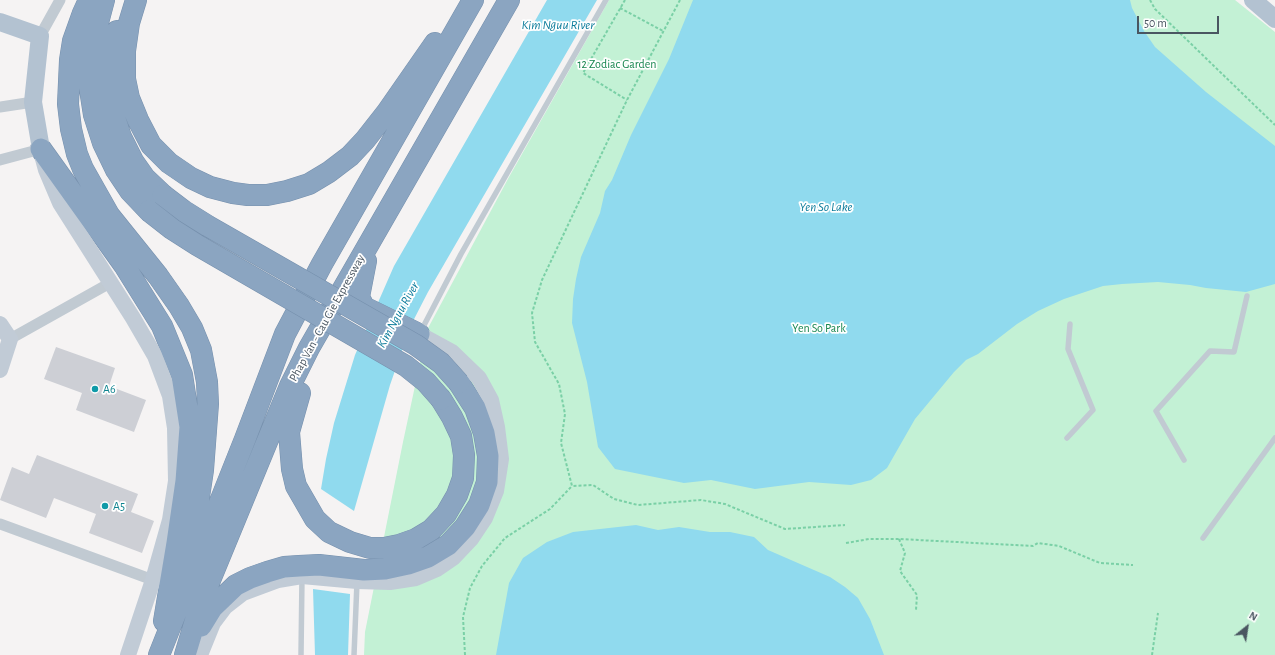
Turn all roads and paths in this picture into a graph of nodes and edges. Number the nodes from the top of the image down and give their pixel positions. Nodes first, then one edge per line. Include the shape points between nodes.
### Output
1 (60, 0) edge
2 (89, 0) edge
3 (104, 0) edge
4 (127, 0) edge
5 (136, 0) edge
6 (469, 0) edge
7 (473, 0) edge
8 (509, 0) edge
9 (606, 0) edge
10 (625, 0) edge
11 (680, 0) edge
12 (1150, 0) edge
13 (1253, 0) edge
14 (620, 8) junction
15 (1274, 19) edge
16 (0, 22) edge
17 (664, 31) junction
18 (40, 36) junction
19 (627, 100) junction
20 (33, 102) junction
21 (0, 107) edge
22 (1275, 125) edge
23 (41, 149) junction
24 (0, 160) edge
25 (386, 214) junction
26 (366, 261) junction
27 (110, 283) junction
28 (1247, 296) dead end
29 (0, 324) edge
30 (1070, 324) dead end
31 (415, 332) junction
32 (10, 339) junction
33 (0, 370) edge
34 (1067, 438) dead end
35 (1275, 438) edge
36 (1184, 460) dead end
37 (572, 486) junction
38 (0, 524) edge
39 (845, 525) dead end
40 (1203, 538) dead end
41 (899, 539) junction
42 (846, 543) dead end
43 (1133, 565) dead end
44 (302, 576) junction
45 (153, 580) junction
46 (357, 581) junction
47 (916, 610) dead end
48 (1158, 613) dead end
49 (128, 655) edge
50 (158, 655) edge
51 (186, 655) edge
52 (200, 655) edge
53 (301, 655) edge
54 (354, 655) edge
55 (465, 655) edge
56 (1152, 655) edge

1 - 18 street
2 - 50 highway via 70,60 68,104 77,154 83,170 110,215 158,276 192,328 201,350 207,382 206,442 198,510
3 - 26 highway, bridge via 94,34 89,83 94,115 103,143 130,191 149,211 197,245 406,366 426,382 441,399 462,436 463,478 446,514 431,530 416,539 384,548 370,548 329,532 315,519 296,486 292,470 290,432 298,399 327,336 356,285
4 - 51 highway, bridge via 114,39 109,84 113,113 121,137 145,178 163,195 208,226 416,345 441,363 459,383 475,408 484,433 488,456 487,482 479,505 465,527 448,545 428,557 385,569 299,566 284,567 250,578 236,585 212,608
5 - 6 highway via 125,51 125,79 129,98 151,145 169,163 210,187 233,193 267,195 309,184 350,156 387,112
7 - 50 highway, Phap Van - Cau Gie Expressway via 326,257 285,334
8 - 25 highway, Phap Van - Cau Gie Expressway
9 - 31 lane via 460,254 431,313
10 - 14 path
11 - 17 path
12 - 22 path via 1155,9
13 - 15 main road
14 - 17 path
14 - 19 path via 583,73
16 - 18 main road
17 - 19 path
18 - 20 main road
19 - 37 path via 542,280 532,313 535,342 559,384 565,414 561,442
20 - 21 street
20 - 23 main road
23 - 24 street
23 - 27 street via 46,170 60,202
23 - 50 highway via 124,265 162,326 182,375 190,427 186,481
25 - 26 highway
25 - 51 highway, Phap Van - Cau Gie Expressway via 290,386 201,602
26 - 31 highway via 359,297 364,307
27 - 32 street
27 - 45 street via 154,356 170,396 175,428 176,481 170,520
28 - 36 lane via 1234,352 1210,351 1156,411
29 - 32 street
30 - 34 lane via 1068,349 1093,410
31 - 46 street via 452,352 478,378 491,400 501,459 496,491 472,540 437,569 416,578 390,582
32 - 33 street
35 - 40 lane
37 - 39 path via 593,485 614,499 638,506 701,500 725,504 785,529
37 - 55 path via 550,509 506,538 482,566 470,588 463,617
38 - 45 street
41 - 42 path via 869,539
41 - 43 path via 1033,546 1038,543 1059,546 1100,563
41 - 47 path via 905,553 900,571 917,595
44 - 46 street
44 - 52 street via 278,580 243,593 212,623
44 - 53 lane
45 - 49 street
46 - 54 lane
48 - 56 path

